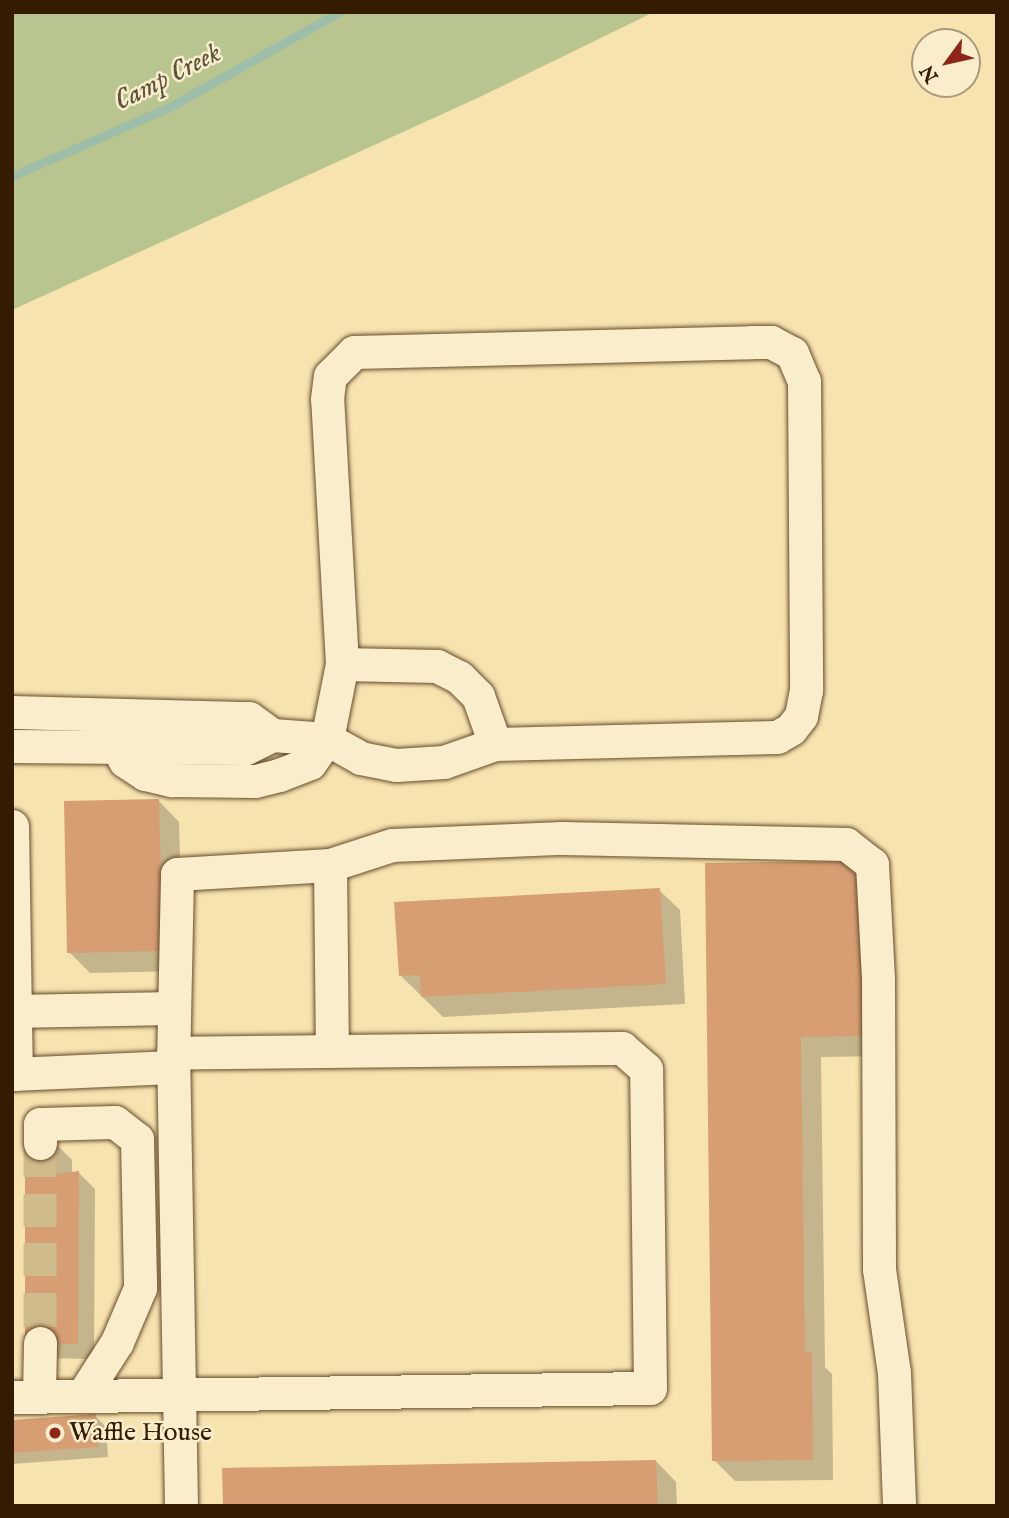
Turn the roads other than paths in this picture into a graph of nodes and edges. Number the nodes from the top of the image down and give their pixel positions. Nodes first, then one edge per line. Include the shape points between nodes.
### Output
1 (342, 664) junction
2 (12, 712) edge
3 (117, 715) junction
4 (272, 735) junction
5 (327, 739) junction
6 (495, 744) junction
7 (12, 747) edge
8 (117, 747) junction
9 (193, 747) junction
10 (191, 780) junction
11 (12, 826) edge
12 (330, 865) junction
13 (174, 1008) junction
14 (14, 1011) edge
15 (332, 1051) junction
16 (173, 1060) junction
17 (87, 1071) junction
18 (14, 1074) edge
19 (88, 1123) junction
20 (40, 1143) tunnel mouth
21 (40, 1343) tunnel mouth
22 (179, 1393) junction
23 (83, 1395) junction
24 (26, 1397) edge
25 (181, 1506) edge
26 (899, 1506) edge

1 - 5 lane
1 - 6 lane via 437,666 459,677 478,696
1 - 6 lane via 327,399 330,376 340,361 354,352 752,342 771,342 792,353 804,381 806,690 801,716 778,737
2 - 3 lane
3 - 4 lane via 249,719
3 - 8 lane
4 - 5 lane
4 - 9 lane via 246,748
5 - 6 lane via 361,758 396,765 444,762
5 - 10 lane via 310,763 279,775 255,781
7 - 8 lane
8 - 9 lane
8 - 10 lane via 125,761 145,774
9 - 10 lane
11 - 14 lane
12 - 13 lane via 177,874
12 - 15 lane
12 - 26 lane via 392,845 562,838 846,844 872,864 878,978 879,1269 894,1373
13 - 14 lane
13 - 16 lane
14 - 18 lane
15 - 16 lane
15 - 22 lane via 622,1048 646,1069 650,1388
16 - 17 lane
16 - 22 lane
17 - 18 lane
17 - 19 lane
19 - 20 lane via 40,1124
19 - 23 lane via 115,1122 137,1139 140,1288 117,1342
21 - 24 lane
22 - 23 lane
22 - 25 lane
23 - 24 lane

